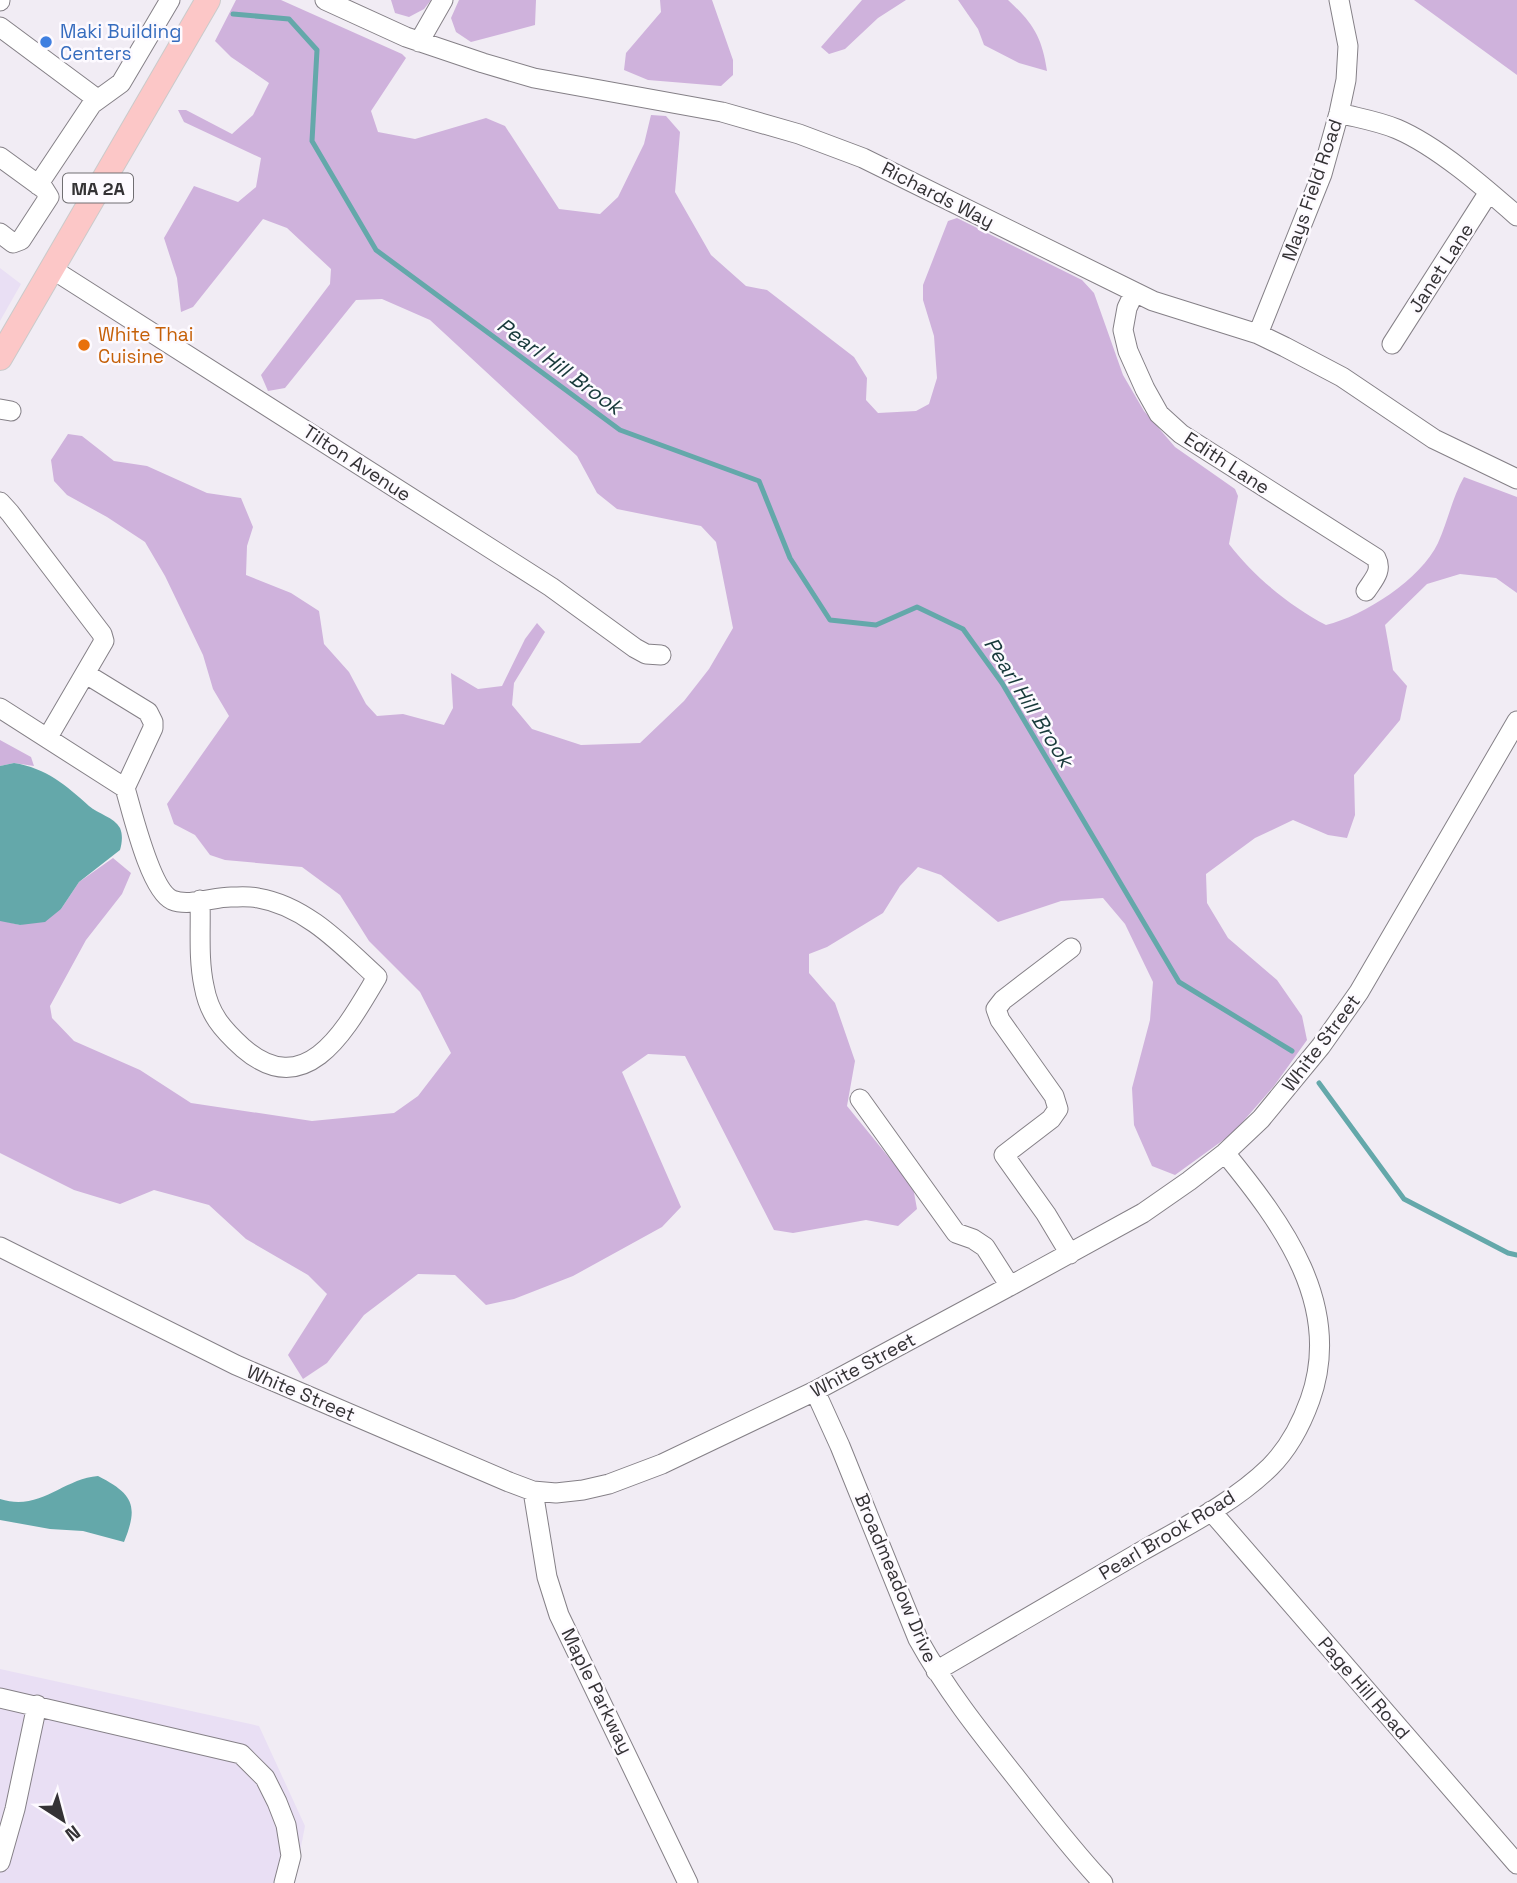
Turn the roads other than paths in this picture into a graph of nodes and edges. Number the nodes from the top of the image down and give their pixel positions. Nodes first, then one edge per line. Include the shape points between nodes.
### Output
1 (170, 0) edge
2 (325, 0) edge
3 (443, 0) edge
4 (1339, 0) edge
5 (203, 9) edge
6 (0, 27) edge
7 (419, 41) junction
8 (97, 99) junction
9 (1339, 113) junction
10 (0, 157) edge
11 (38, 185) junction
12 (1489, 192) junction
13 (1517, 216) edge
14 (0, 233) edge
15 (52, 269) junction
16 (1134, 293) junction
17 (1258, 334) junction
18 (1392, 344) dead end
19 (0, 358) edge
20 (1517, 479) edge
21 (0, 502) edge
22 (1366, 591) dead end
23 (661, 655) dead end
24 (86, 674) junction
25 (0, 708) edge
26 (1517, 721) edge
27 (48, 737) junction
28 (125, 788) junction
29 (200, 900) junction
30 (1071, 948) dead end
31 (860, 1099) dead end
32 (1225, 1153) junction
33 (0, 1247) edge
34 (1070, 1254) junction
35 (1010, 1286) junction
36 (815, 1391) junction
37 (533, 1491) junction
38 (1211, 1511) junction
39 (936, 1671) junction
40 (0, 1698) edge
41 (37, 1705) junction
42 (0, 1862) edge
43 (1517, 1864) edge
44 (285, 1883) edge
45 (688, 1883) edge
46 (1103, 1883) edge

1 - 8 street via 121,83
2 - 7 street, Richards Way
3 - 7 street
4 - 9 street, Mays Field Road via 1348,46
5 - 15 main road, MA 2A via 95,206
6 - 8 street
7 - 16 street, Richards Way via 534,78 722,111 799,134 896,172
8 - 11 street
9 - 12 street via 1397,129
9 - 17 street, Mays Field Road via 1322,174
10 - 11 street
11 - 14 street via 49,197 21,240 13,243
12 - 13 street
12 - 18 street, Janet Lane
15 - 19 main road, MA 2A
15 - 23 street, Tilton Avenue via 551,587 635,648
16 - 17 street, Richards Way
16 - 22 street, Edith Lane via 1124,336 1159,414 1181,434 1376,558 1379,571
17 - 20 street, Richards Way via 1342,377 1455,451
21 - 24 street via 102,634 102,648
24 - 27 street
24 - 28 street via 148,712 153,722
25 - 27 street
26 - 32 street, White Street via 1359,992 1292,1084
27 - 28 street
28 - 29 street via 150,871 162,891 171,900
29 - 29 street via 257,898 289,907 317,924 377,976 336,1041 320,1056 297,1066 275,1066 250,1054 223,1030 204,987
30 - 34 street via 996,1009 1058,1109 1004,1155
31 - 35 street via 956,1233 985,1247
32 - 34 street, White Street via 1143,1213
32 - 38 street, Pearl Brook Road via 1257,1192 1299,1261 1320,1328 1320,1365 1303,1420 1288,1447 1261,1474
33 - 37 street, White Street via 236,1365
34 - 35 street, White Street
35 - 36 street, White Street
36 - 37 street, White Street via 662,1464 609,1484 556,1493
36 - 39 street, Broadmeadow Drive via 918,1639
37 - 45 street, Maple Parkway via 547,1577 559,1615
38 - 39 street, Pearl Brook Road
38 - 43 street, Page Hill Road
39 - 46 street, Broadmeadow Drive
40 - 41 street
41 - 42 street
41 - 44 street via 241,1754 265,1778 286,1825 290,1856

